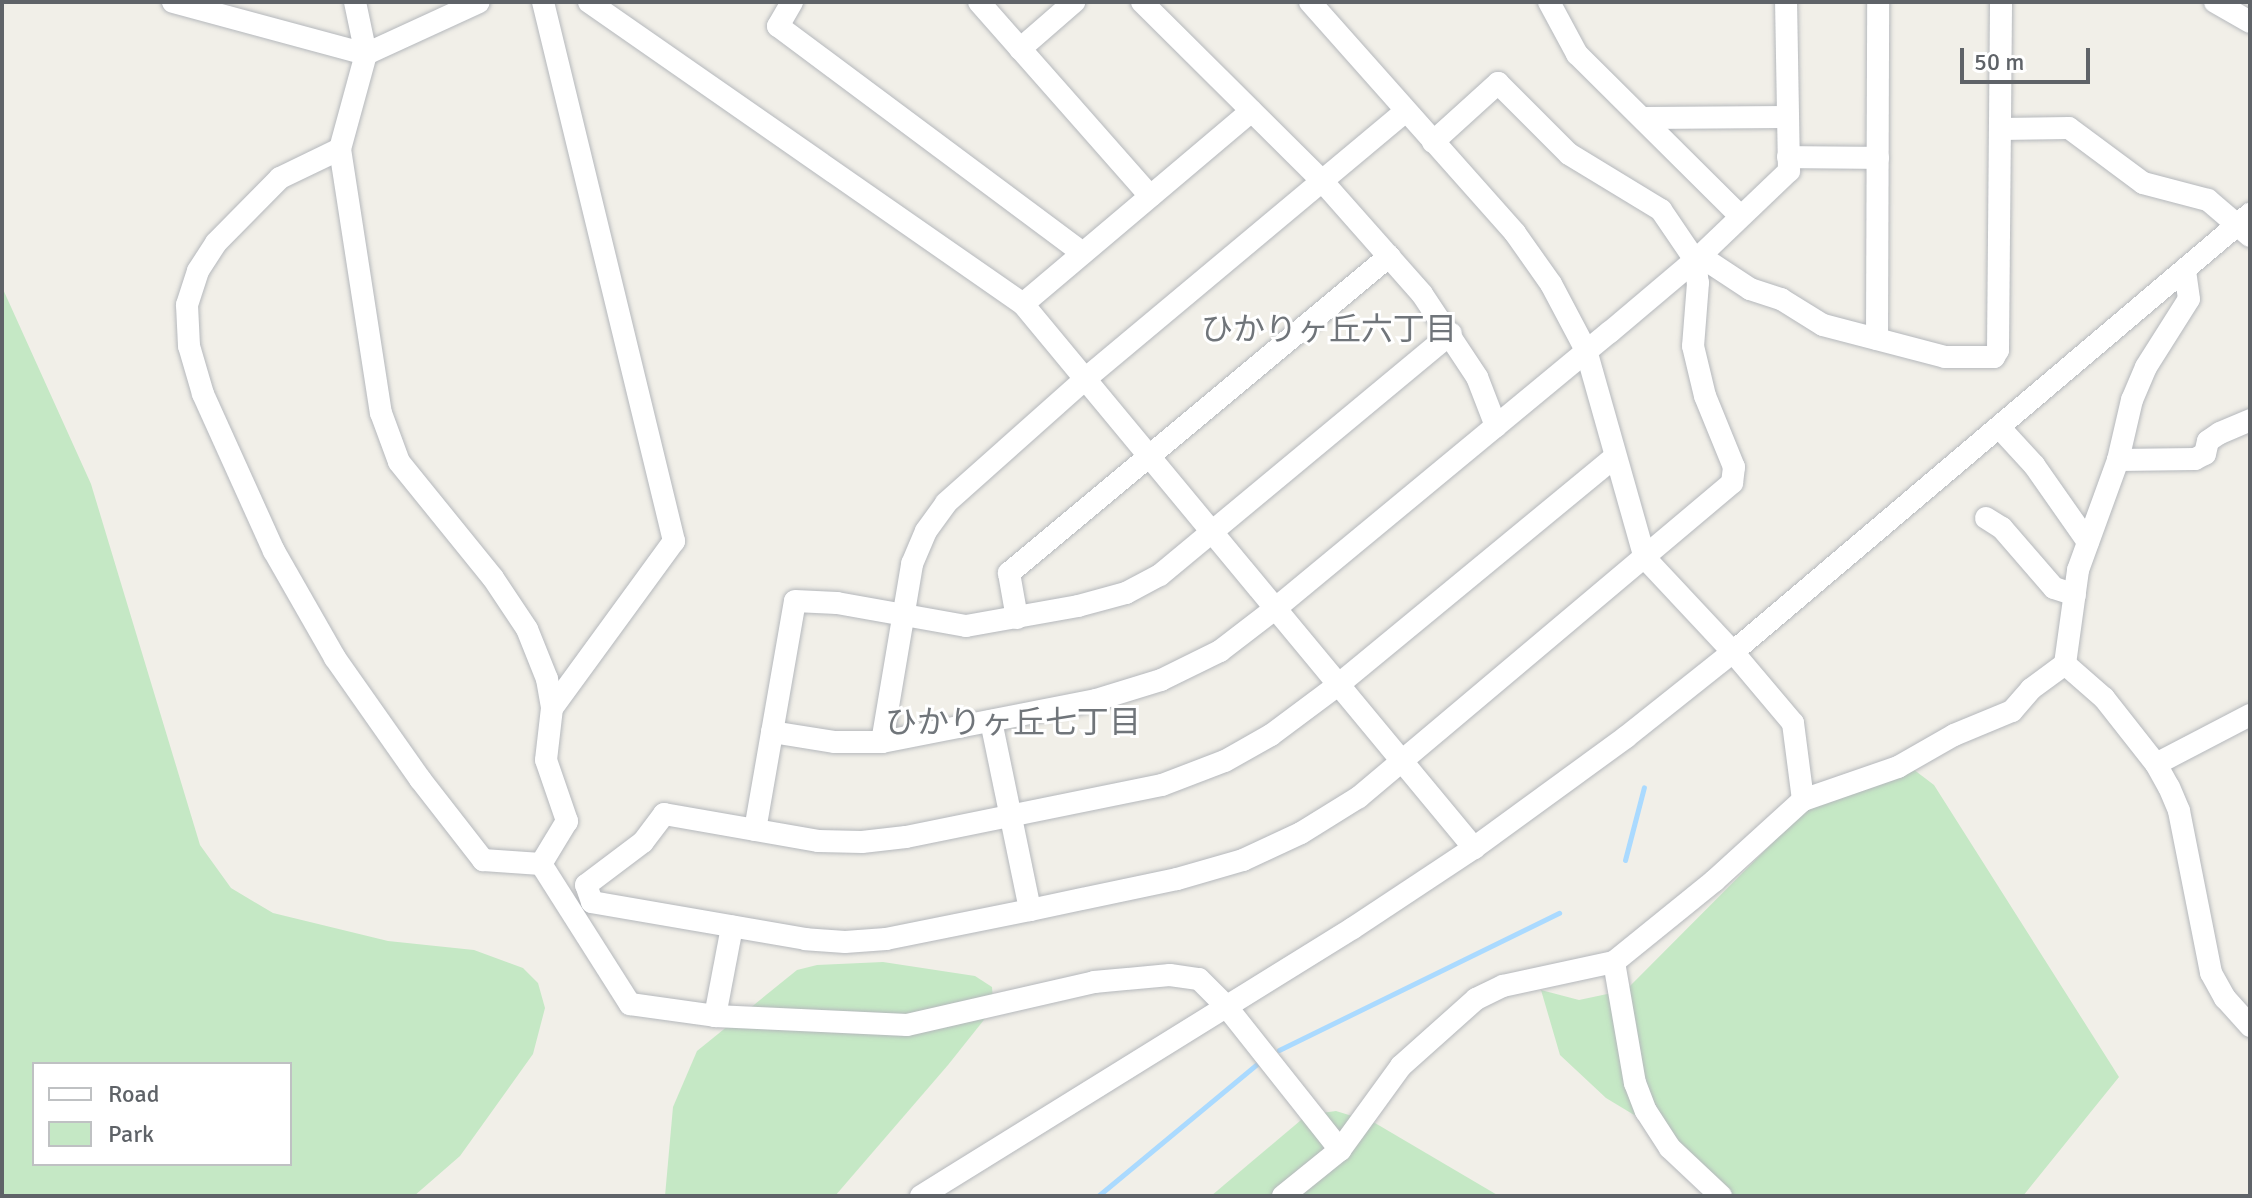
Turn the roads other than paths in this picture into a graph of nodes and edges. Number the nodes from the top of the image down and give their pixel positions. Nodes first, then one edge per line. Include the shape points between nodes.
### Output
1 (173, 2) edge
2 (355, 2) edge
3 (479, 2) edge
4 (543, 2) edge
5 (589, 2) edge
6 (792, 2) edge
7 (979, 2) edge
8 (1074, 2) edge
9 (1142, 2) edge
10 (1549, 2) edge
11 (1786, 2) edge
12 (1878, 2) edge
13 (2001, 2) edge
14 (2215, 2) edge
15 (1314, 3) edge
16 (2250, 22) edge
17 (1020, 49) junction
18 (366, 54) junction
19 (1251, 111) junction
20 (1405, 112) junction
21 (1786, 117) junction
22 (1643, 118) junction
23 (2001, 129) junction
24 (1433, 142) junction
25 (340, 149) junction
26 (1788, 157) junction
27 (1878, 158) junction
28 (1323, 182) junction
29 (1150, 196) junction
30 (1740, 216) junction
31 (2246, 224) edge
32 (1081, 252) junction
33 (1389, 256) junction
34 (1698, 258) junction
35 (2185, 270) junction
36 (1023, 304) junction
37 (1451, 333) junction
38 (1877, 339) junction
39 (1586, 350) junction
40 (1084, 380) junction
41 (2250, 420) edge
42 (1496, 426) junction
43 (1999, 427) junction
44 (1148, 456) junction
45 (1615, 457) junction
46 (2118, 460) junction
47 (1986, 518) dead end
48 (1212, 532) junction
49 (2088, 542) junction
50 (1645, 558) junction
51 (2075, 595) junction
52 (1276, 608) junction
53 (902, 615) junction
54 (1017, 618) junction
55 (1733, 652) junction
56 (2065, 664) junction
57 (1338, 685) junction
58 (552, 708) junction
59 (2250, 715) edge
60 (991, 721) junction
61 (772, 732) junction
62 (882, 742) junction
63 (1402, 760) junction
64 (2156, 764) junction
65 (1803, 800) junction
66 (1011, 816) junction
67 (755, 830) junction
68 (1474, 848) junction
69 (541, 864) junction
70 (1030, 910) junction
71 (732, 927) junction
72 (1614, 962) junction
73 (1226, 1006) junction
74 (715, 1016) junction
75 (2250, 1026) edge
76 (1340, 1150) junction
77 (921, 1196) edge
78 (1283, 1196) edge
79 (1721, 1196) edge

1 - 18 street
2 - 18 street
3 - 18 street
4 - 58 street via 674,541
5 - 36 street
6 - 32 street via 778,26
7 - 17 street
8 - 17 street
9 - 19 street
10 - 22 street via 1577,54
11 - 21 street
12 - 27 street
13 - 23 street
14 - 16 street
15 - 20 street
17 - 29 street
18 - 25 street
19 - 28 street
19 - 29 street
20 - 24 street
20 - 28 street
21 - 22 street
21 - 26 street
22 - 30 street
23 - 31 street via 2069,128 2143,183 2208,200
23 - 38 street via 1994,357 1945,357
24 - 34 street via 1498,83 1569,154 1661,210
24 - 39 street via 1515,233 1551,284
25 - 58 street via 381,413 399,462 493,578 527,629
25 - 69 street via 280,178 216,243 198,271 187,305 189,346 203,394 274,551 335,658 483,860
26 - 27 street
26 - 30 street via 1789,171
27 - 38 street
28 - 33 street
28 - 40 street
29 - 32 street
30 - 34 street
31 - 35 street
32 - 36 street
33 - 37 street
33 - 44 street
34 - 38 street via 1823,325
34 - 39 street
34 - 50 street via 1693,346 1705,396 1734,467 1732,483
35 - 43 street
35 - 46 street via 2189,299 2146,367
36 - 40 street
37 - 42 street via 1477,377
37 - 48 street
39 - 42 street
39 - 45 street
40 - 44 street
40 - 53 street via 946,503 912,564
41 - 46 street via 2208,441 2205,454 2195,459
42 - 52 street
43 - 49 street via 2034,465
43 - 55 street
44 - 48 street
44 - 54 street via 1009,573
45 - 50 street
45 - 57 street
46 - 49 street
47 - 51 street via 2002,528 2054,588
48 - 52 street
48 - 54 street via 1160,575 1126,593
49 - 51 street
50 - 55 street
50 - 63 street
51 - 56 street
52 - 57 street
52 - 60 street via 1220,651 1161,680 1096,700
53 - 54 street via 966,626
53 - 61 street via 795,601
53 - 62 street
55 - 65 street via 1793,723
55 - 68 street
56 - 64 street via 2104,698
56 - 65 street via 2012,711 1954,735 1898,767
57 - 63 street
57 - 66 street via 1271,735 1225,761 1162,785
58 - 69 street via 546,760 567,821
59 - 64 street
60 - 62 street
60 - 66 street
61 - 62 street via 835,742
61 - 67 street
63 - 68 street
63 - 70 street via 1348,804 1243,860
64 - 75 street via 2179,811 2211,973
65 - 72 street
66 - 67 street via 862,842
66 - 70 street
67 - 71 street via 664,814 643,842 586,885 592,902
68 - 73 street
69 - 74 street via 630,1004
70 - 71 street via 886,939 845,942
71 - 74 street
72 - 76 street via 1503,986 1476,999 1401,1066
72 - 79 street via 1635,1083 1646,1111 1670,1148
73 - 74 street via 1199,979 1170,975 1042,992 907,1025
73 - 76 street
73 - 77 street
76 - 78 street

